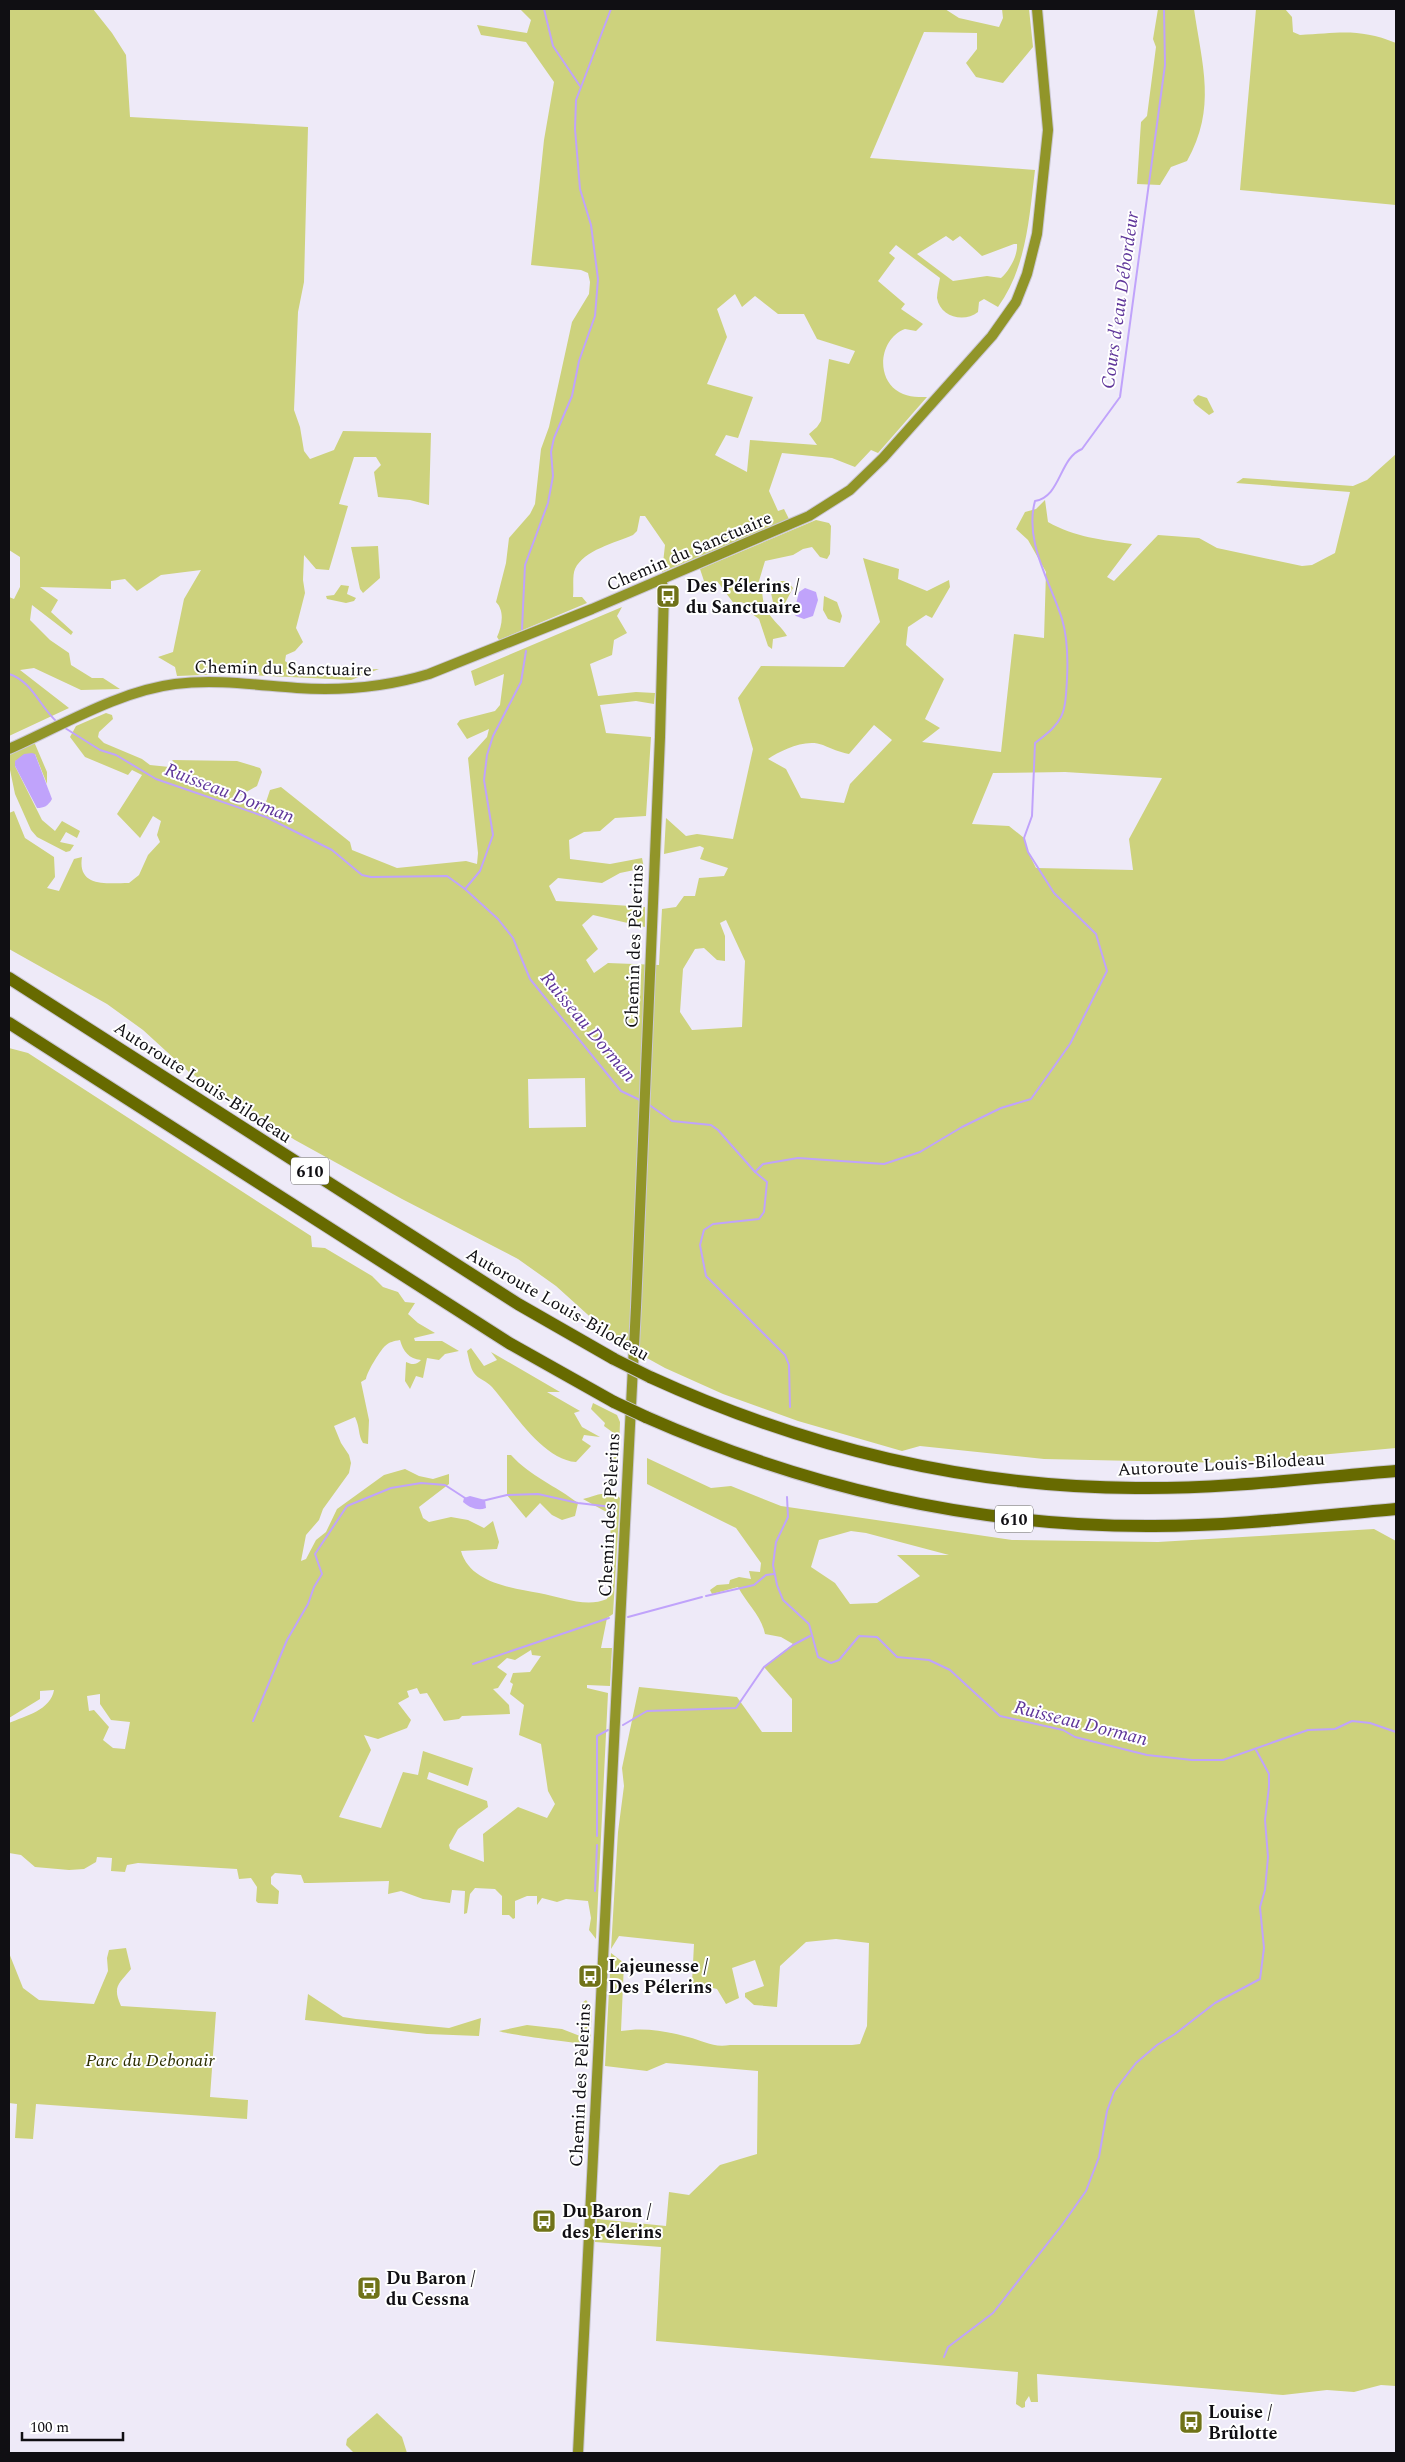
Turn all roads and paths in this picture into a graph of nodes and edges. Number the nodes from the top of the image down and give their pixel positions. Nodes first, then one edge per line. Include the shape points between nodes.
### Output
1 (1037, 9) edge
2 (661, 580) junction
3 (9, 749) edge
4 (9, 978) edge
5 (9, 1023) edge
6 (1396, 1471) edge
7 (1396, 1509) edge
8 (578, 2453) edge

1 - 2 street, Chemin du Sanctuaire via 1048,117 1046,162 1032,260 1008,315 981,350 850,490 809,516
2 - 3 street, Chemin du Sanctuaire via 464,662 411,680 339,688 219,682 174,684 129,696
2 - 8 street, Chemin des Pèlerins via 664,590 660,737 645,1095
4 - 6 highway, Autoroute Louis-Bilodeau / 610, bridge via 518,1304 614,1359 732,1412 822,1443 922,1467 1009,1480 1093,1487 1188,1487
5 - 7 highway, 610, bridge via 551,1368 614,1402 725,1450 817,1480 910,1503 998,1517 1080,1525 1176,1526

